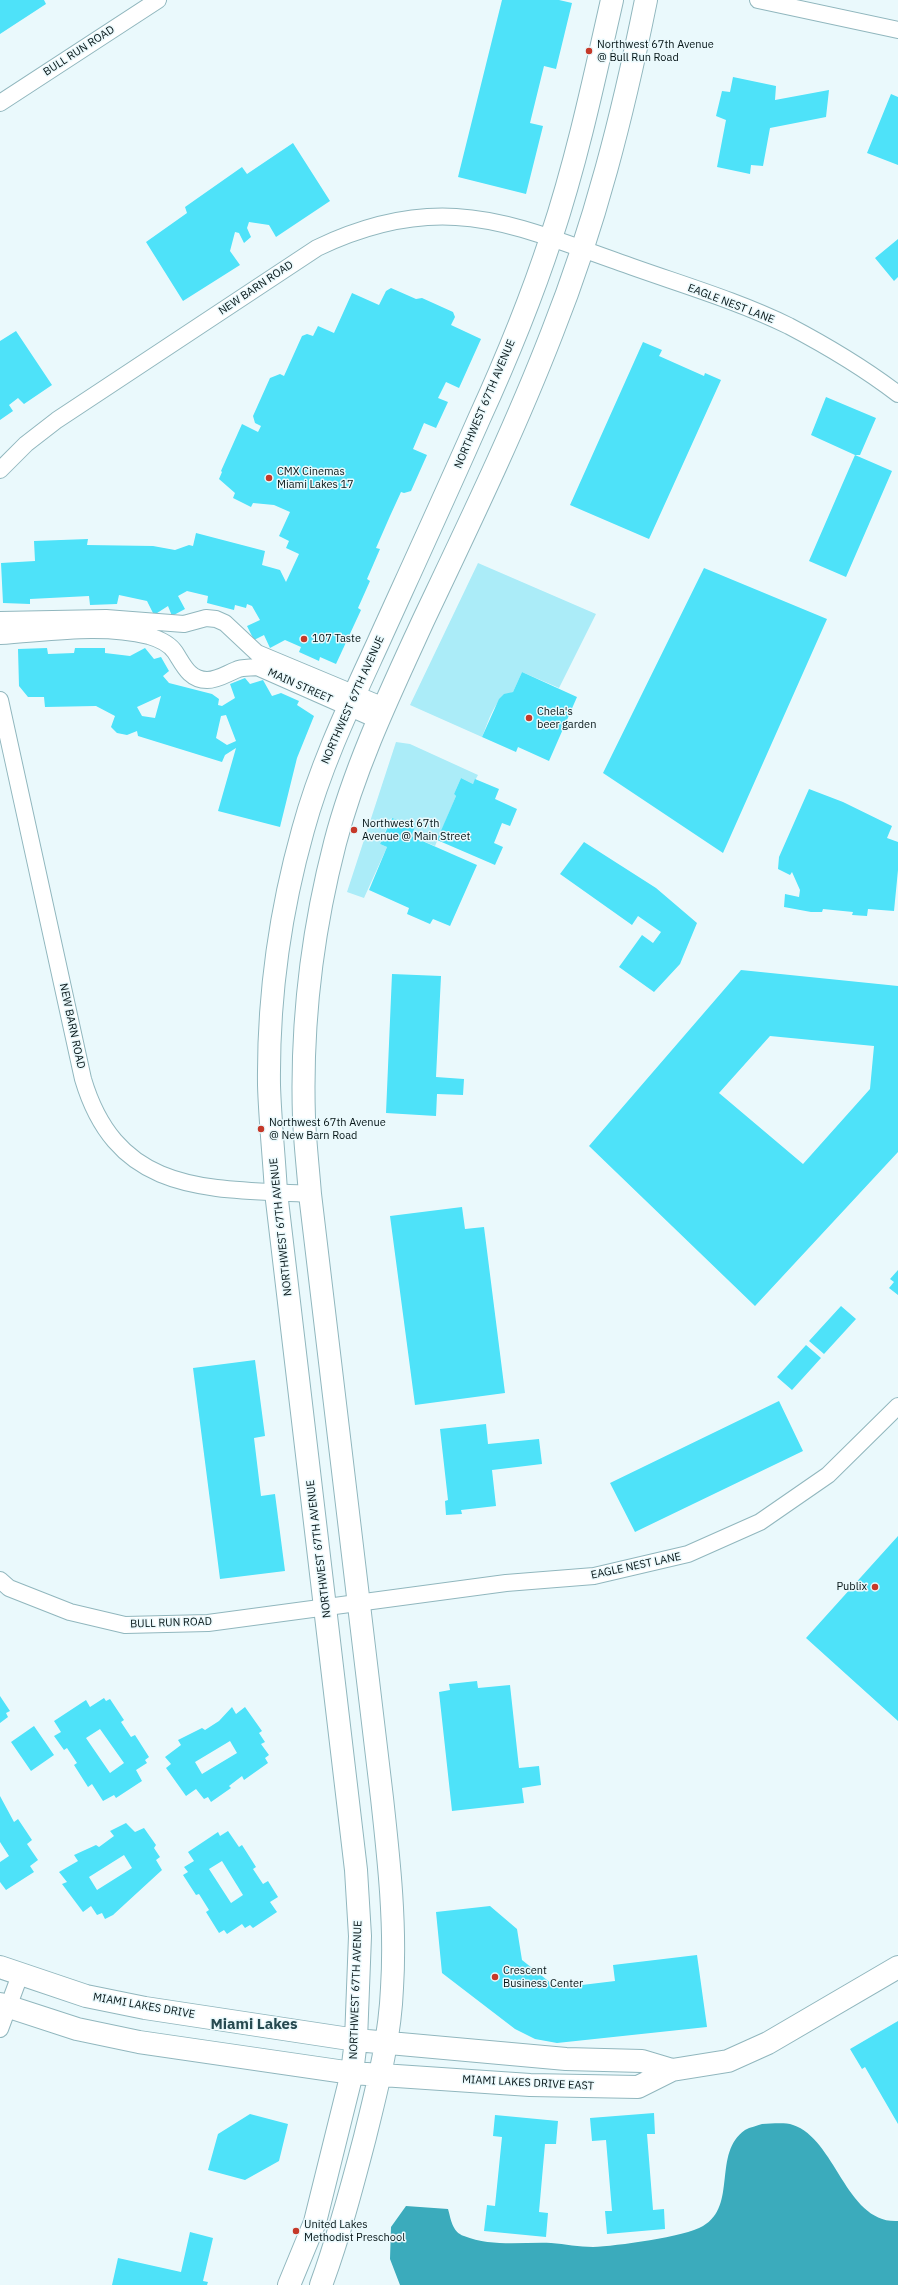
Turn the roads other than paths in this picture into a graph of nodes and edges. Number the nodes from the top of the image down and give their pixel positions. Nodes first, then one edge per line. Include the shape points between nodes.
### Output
1 (158, 0) edge
2 (612, 0) edge
3 (646, 0) edge
4 (758, 0) edge
5 (898, 30) edge
6 (0, 103) edge
7 (551, 238) junction
8 (582, 249) junction
9 (898, 394) edge
10 (0, 470) edge
11 (0, 620) edge
12 (0, 636) edge
13 (0, 700) edge
14 (351, 700) junction
15 (380, 713) junction
16 (276, 1192) junction
17 (310, 1194) junction
18 (898, 1406) edge
19 (0, 1580) edge
20 (359, 1604) junction
21 (326, 1608) junction
22 (0, 1967) edge
23 (898, 1967) edge
24 (20, 1975) junction
25 (4, 2006) edge
26 (0, 2029) edge
27 (356, 2040) junction
28 (386, 2044) junction
29 (672, 2070) junction
30 (352, 2073) junction
31 (381, 2074) junction
32 (289, 2285) edge
33 (321, 2285) edge

1 - 6 street, BULL RUN ROAD
2 - 7 main road, NORTHWEST 67TH AVENUE via 588,109
3 - 8 main road via 610,160
4 - 5 street
7 - 8 street, EAGLE NEST LANE
7 - 10 street, NEW BARN ROAD via 494,222 454,217 402,220 346,234 304,256 58,420 26,444
7 - 14 main road, NORTHWEST 67TH AVENUE via 517,331 481,416
8 - 9 street, EAGLE NEST LANE via 727,301 788,326 834,351
8 - 15 main road via 553,332 506,443
11 - 14 street, MAIN STREET via 106,618 184,624 206,618 216,619 225,623 257,653
12 - 14 street, MAIN STREET via 122,630 164,642 174,651 186,671 195,677 216,679 238,669 257,667
13 - 16 street, NEW BARN ROAD via 83,1079 96,1114 118,1142 140,1163 157,1174 205,1188
14 - 15 street, MAIN STREET
14 - 16 main road, NORTHWEST 67TH AVENUE via 320,773 303,830 284,911 271,1039 269,1086
15 - 17 main road via 335,842 309,987 304,1051 304,1119
16 - 17 street, NEW BARN ROAD
16 - 21 main road, NORTHWEST 67TH AVENUE
17 - 20 main road
18 - 20 street, EAGLE NEST LANE via 828,1475 760,1522 688,1554 594,1576 506,1582
19 - 21 street, BULL RUN ROAD via 9,1588 70,1612 125,1625 208,1623
20 - 21 street, EAGLE NEST LANE
20 - 28 main road via 392,1889 392,1989
21 - 27 main road, NORTHWEST 67TH AVENUE via 356,1870 360,1936
22 - 24 main road, MIAMI LAKES DRIVE
23 - 29 main road, MIAMI LAKES DRIVE EAST via 748,2052 728,2061
24 - 25 street
24 - 27 main road, MIAMI LAKES DRIVE via 86,1996 145,2008
25 - 26 street
25 - 30 main road via 78,2029 139,2042
27 - 28 main road, MIAMI LAKES DRIVE
27 - 30 main road, NORTHWEST 67TH AVENUE
28 - 29 main road, MIAMI LAKES DRIVE EAST via 566,2059 642,2061
28 - 31 main road
29 - 31 main road, MIAMI LAKES DRIVE EAST via 638,2087 530,2085
30 - 31 main road
30 - 32 main road, NORTHWEST 67TH AVENUE via 315,2222
31 - 33 main road via 340,2232

